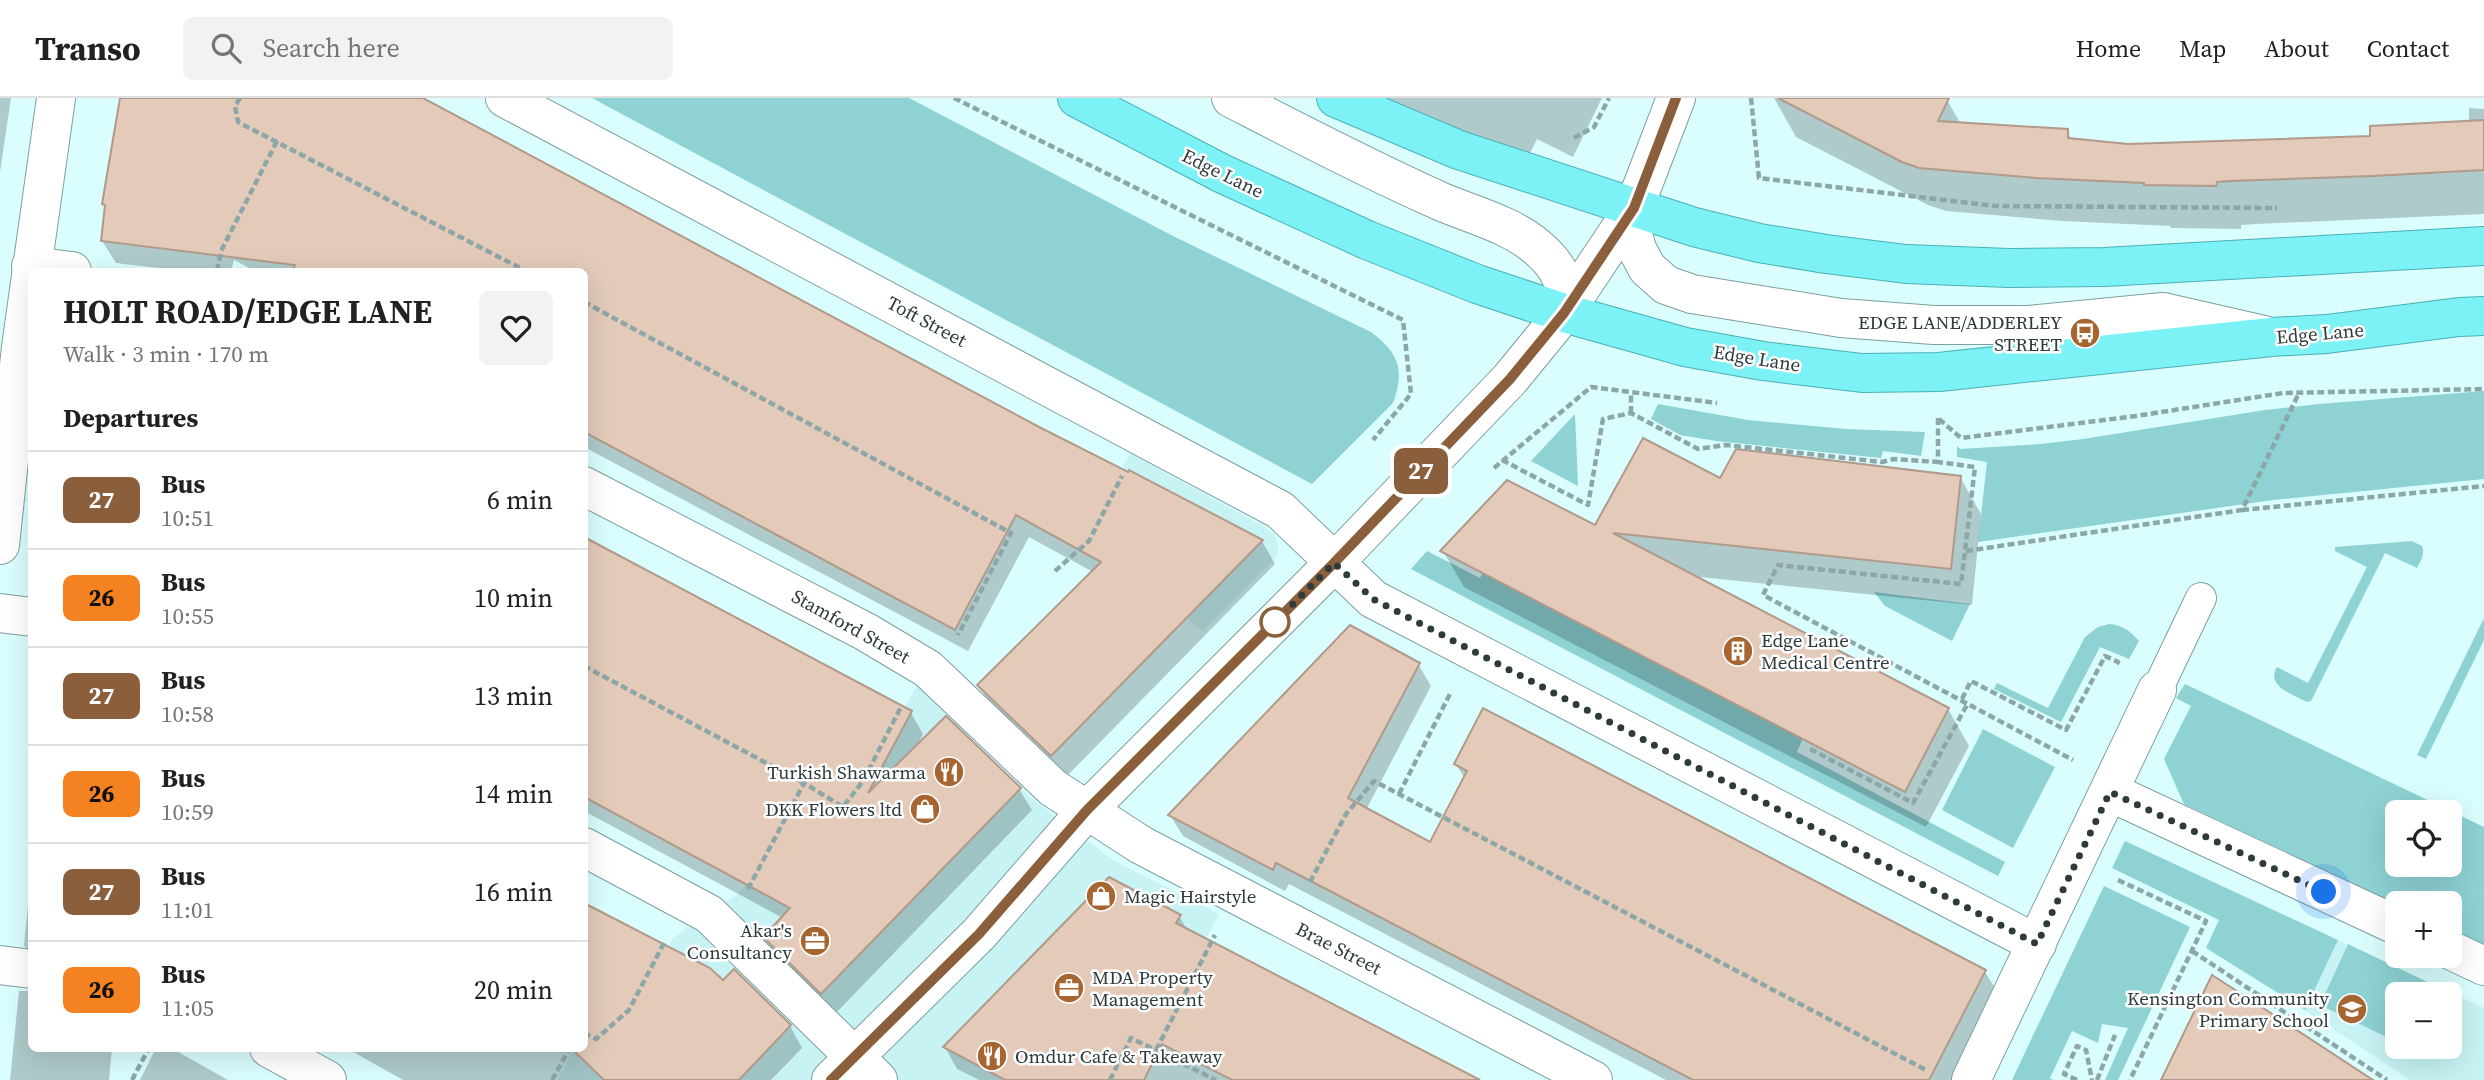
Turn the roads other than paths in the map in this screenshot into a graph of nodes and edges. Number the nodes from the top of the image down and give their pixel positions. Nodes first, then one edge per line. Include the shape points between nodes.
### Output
1 (56, 98) edge
2 (505, 98) edge
3 (1077, 98) edge
4 (1231, 98) edge
5 (1336, 98) edge
6 (1676, 98) edge
7 (1634, 208) junction
8 (2484, 246) edge
9 (31, 266) joint
10 (47, 268) edge
11 (28, 277) edge
12 (1564, 313) junction
13 (2484, 316) edge
14 (2271, 337) junction
15 (10, 346) edge
16 (588, 488) edge
17 (0, 545) edge
18 (1334, 563) junction
19 (2202, 598) dead end
20 (0, 613) edge
21 (28, 616) edge
22 (2157, 690) joint
23 (2110, 792) junction
24 (1087, 810) junction
25 (588, 849) edge
26 (2385, 920) edge
27 (2037, 944) junction
28 (2462, 956) edge
29 (0, 965) edge
30 (2484, 966) edge
31 (28, 968) edge
32 (277, 1052) edge
33 (854, 1072) edge
34 (327, 1080) edge
35 (1593, 1080) edge
36 (1971, 1080) edge

1 - 9 street
2 - 18 street, Toft Street via 1280,510
3 - 12 highway, Edge Lane via 1223,174 1367,240
4 - 12 street via 1442,202 1516,233 1537,247 1563,279
5 - 7 highway via 1459,150
6 - 7 street
7 - 8 highway via 1759,243 1906,264 2104,267
7 - 12 street
7 - 14 street via 1632,230 1647,268 1666,285 1692,294 1841,318 1934,325 2029,325 2163,312
9 - 10 street
11 - 15 street
12 - 14 highway, Edge Lane via 1685,346 1861,373 1939,372
12 - 18 street via 1510,379
13 - 14 highway, Edge Lane
15 - 17 street
16 - 24 street, Stamford Street via 866,632 930,671 1053,788
18 - 24 street
18 - 27 street, Toft Street via 1373,599
19 - 22 lane
20 - 21 street
22 - 23 street
23 - 26 street
23 - 27 street
24 - 33 street
24 - 35 street, Brae Street via 1141,845
25 - 33 street via 700,911
27 - 36 street
28 - 30 street
29 - 31 street
32 - 34 street

